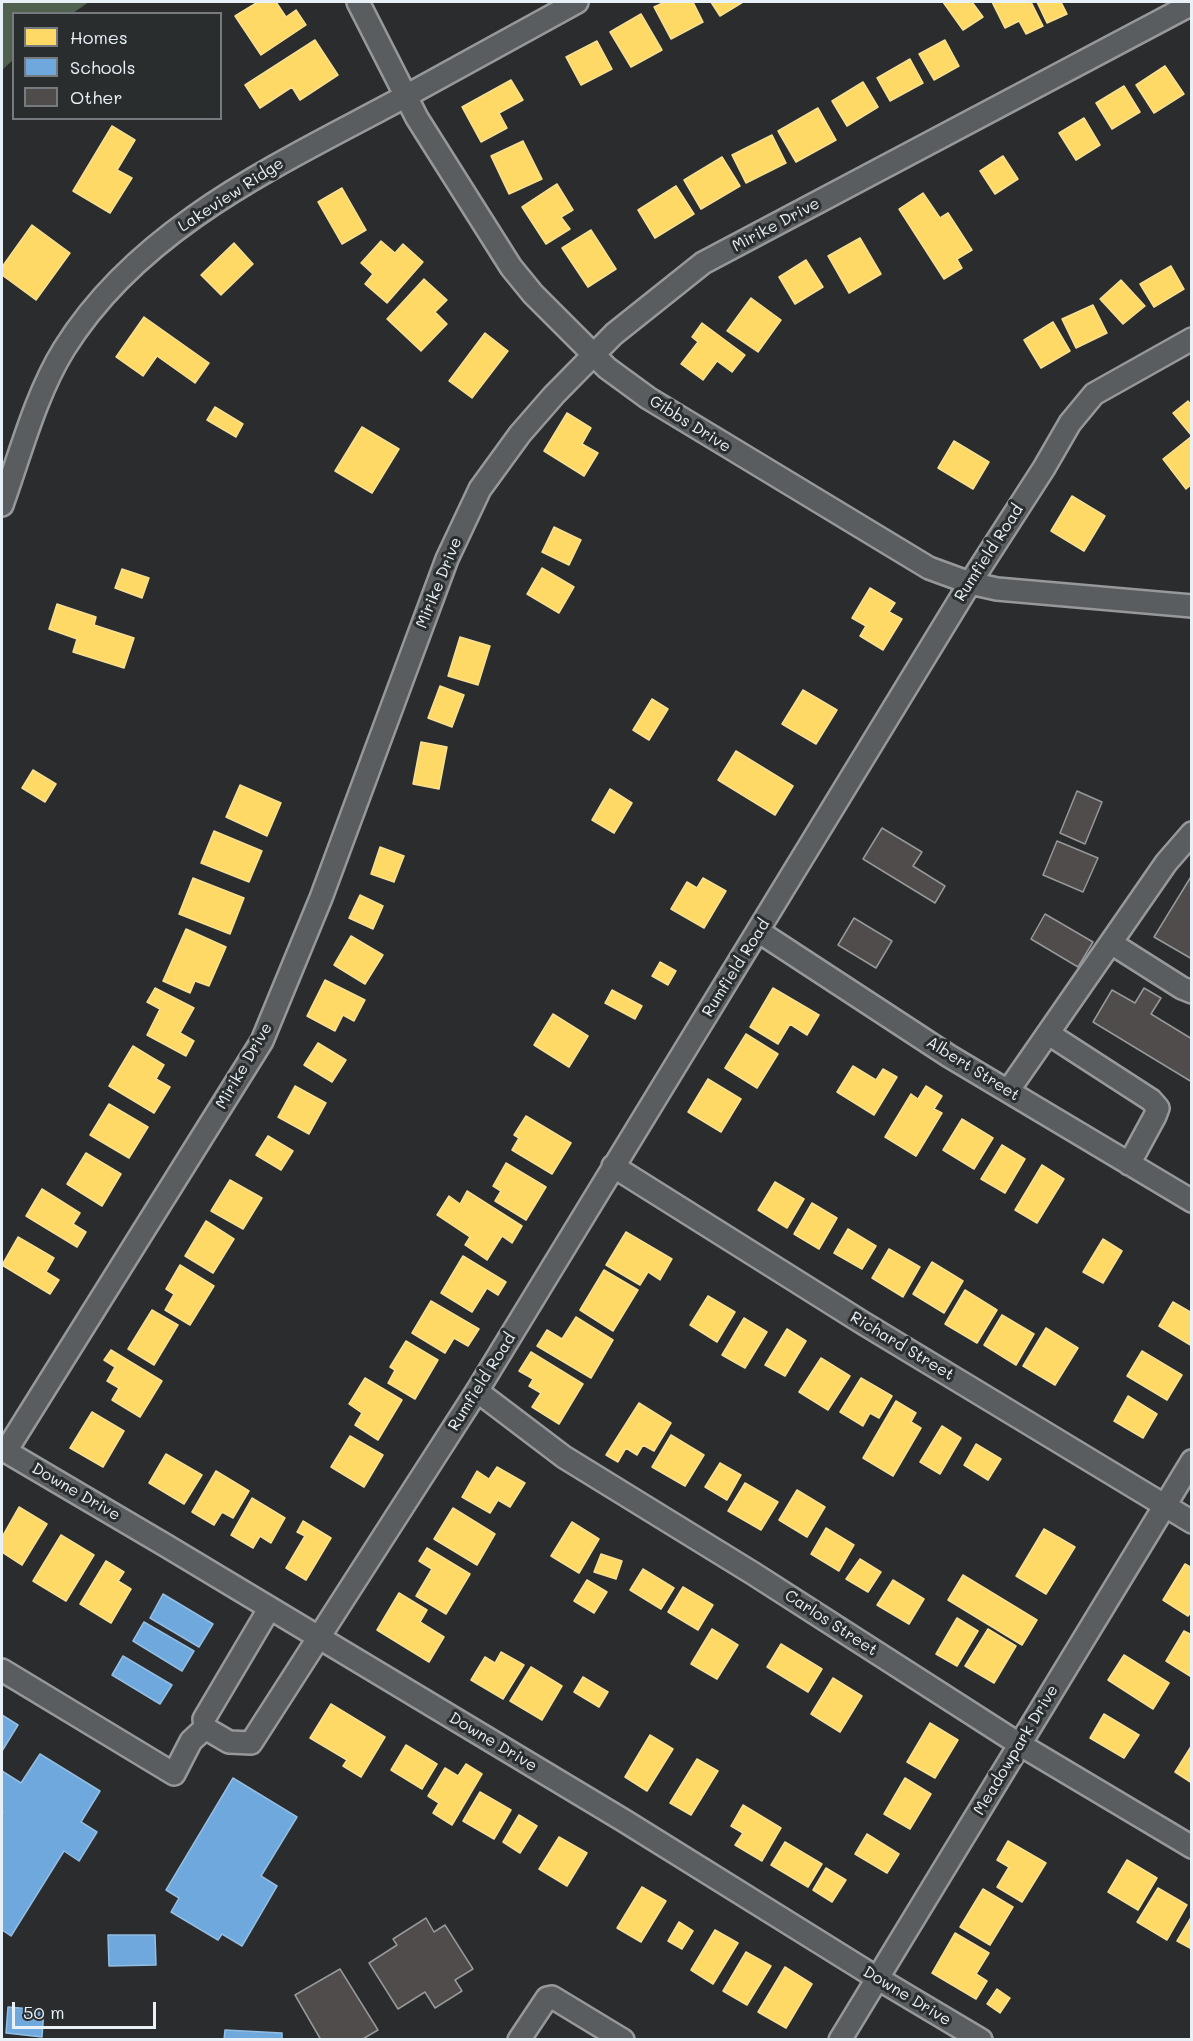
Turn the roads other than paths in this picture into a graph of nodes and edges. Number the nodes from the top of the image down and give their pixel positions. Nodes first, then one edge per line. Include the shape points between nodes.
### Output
1 (358, 2) edge
2 (577, 2) edge
3 (1191, 4) edge
4 (406, 96) junction
5 (1191, 339) edge
6 (594, 354) junction
7 (2, 505) edge
8 (970, 583) junction
9 (1191, 606) edge
10 (1191, 833) edge
11 (758, 931) junction
12 (1112, 943) junction
13 (1191, 992) edge
14 (1049, 1034) junction
15 (1008, 1091) junction
16 (1129, 1164) junction
17 (613, 1166) junction
18 (1191, 1202) edge
19 (477, 1391) junction
20 (4, 1450) edge
21 (1191, 1461) edge
22 (1165, 1506) junction
23 (1191, 1522) edge
24 (269, 1609) junction
25 (320, 1638) junction
26 (2, 1670) edge
27 (205, 1728) junction
28 (1019, 1744) junction
29 (1191, 1847) edge
30 (877, 1978) junction
31 (519, 2040) edge
32 (623, 2040) edge
33 (840, 2040) edge
34 (981, 2040) edge

1 - 4 street, Gibbs Drive
2 - 4 street, Lakeview Ridge
3 - 6 street, Mirike Drive via 703,263
4 - 6 street, Gibbs Drive via 511,267
4 - 7 street, Lakeview Ridge via 280,162 216,202 159,243 116,284 64,350 43,392
5 - 8 street, Rumfield Road via 1094,394 1070,423
6 - 8 street, Gibbs Drive via 648,398 885,543 929,568
6 - 20 street, Mirike Drive via 520,434 480,489 447,558 321,898 262,1041
8 - 9 street, Gibbs Drive via 997,589
8 - 11 street, Rumfield Road
10 - 12 street
11 - 15 street, Albert Street
11 - 17 street, Rumfield Road
12 - 13 street
12 - 14 street
14 - 15 street
14 - 16 street via 1158,1108
15 - 16 street, Albert Street
16 - 18 street, Albert Street
17 - 19 street, Rumfield Road
17 - 22 street, Richard Street
19 - 25 street, Rumfield Road
19 - 28 street, Carlos Street via 564,1457
20 - 24 street, Downe Drive
21 - 22 street, Meadowpark Drive
22 - 23 street, Richard Street
22 - 28 street, Meadowpark Drive
24 - 25 street, Downe Drive
24 - 27 street via 204,1719
25 - 27 street, Rumfield Road via 251,1743 229,1742
25 - 30 street, Downe Drive
26 - 27 street via 174,1773 191,1741
28 - 29 street, Carlos Street
28 - 30 street, Meadowpark Drive
30 - 33 street, Meadowpark Drive
30 - 34 street, Downe Drive
31 - 32 street via 552,1996

